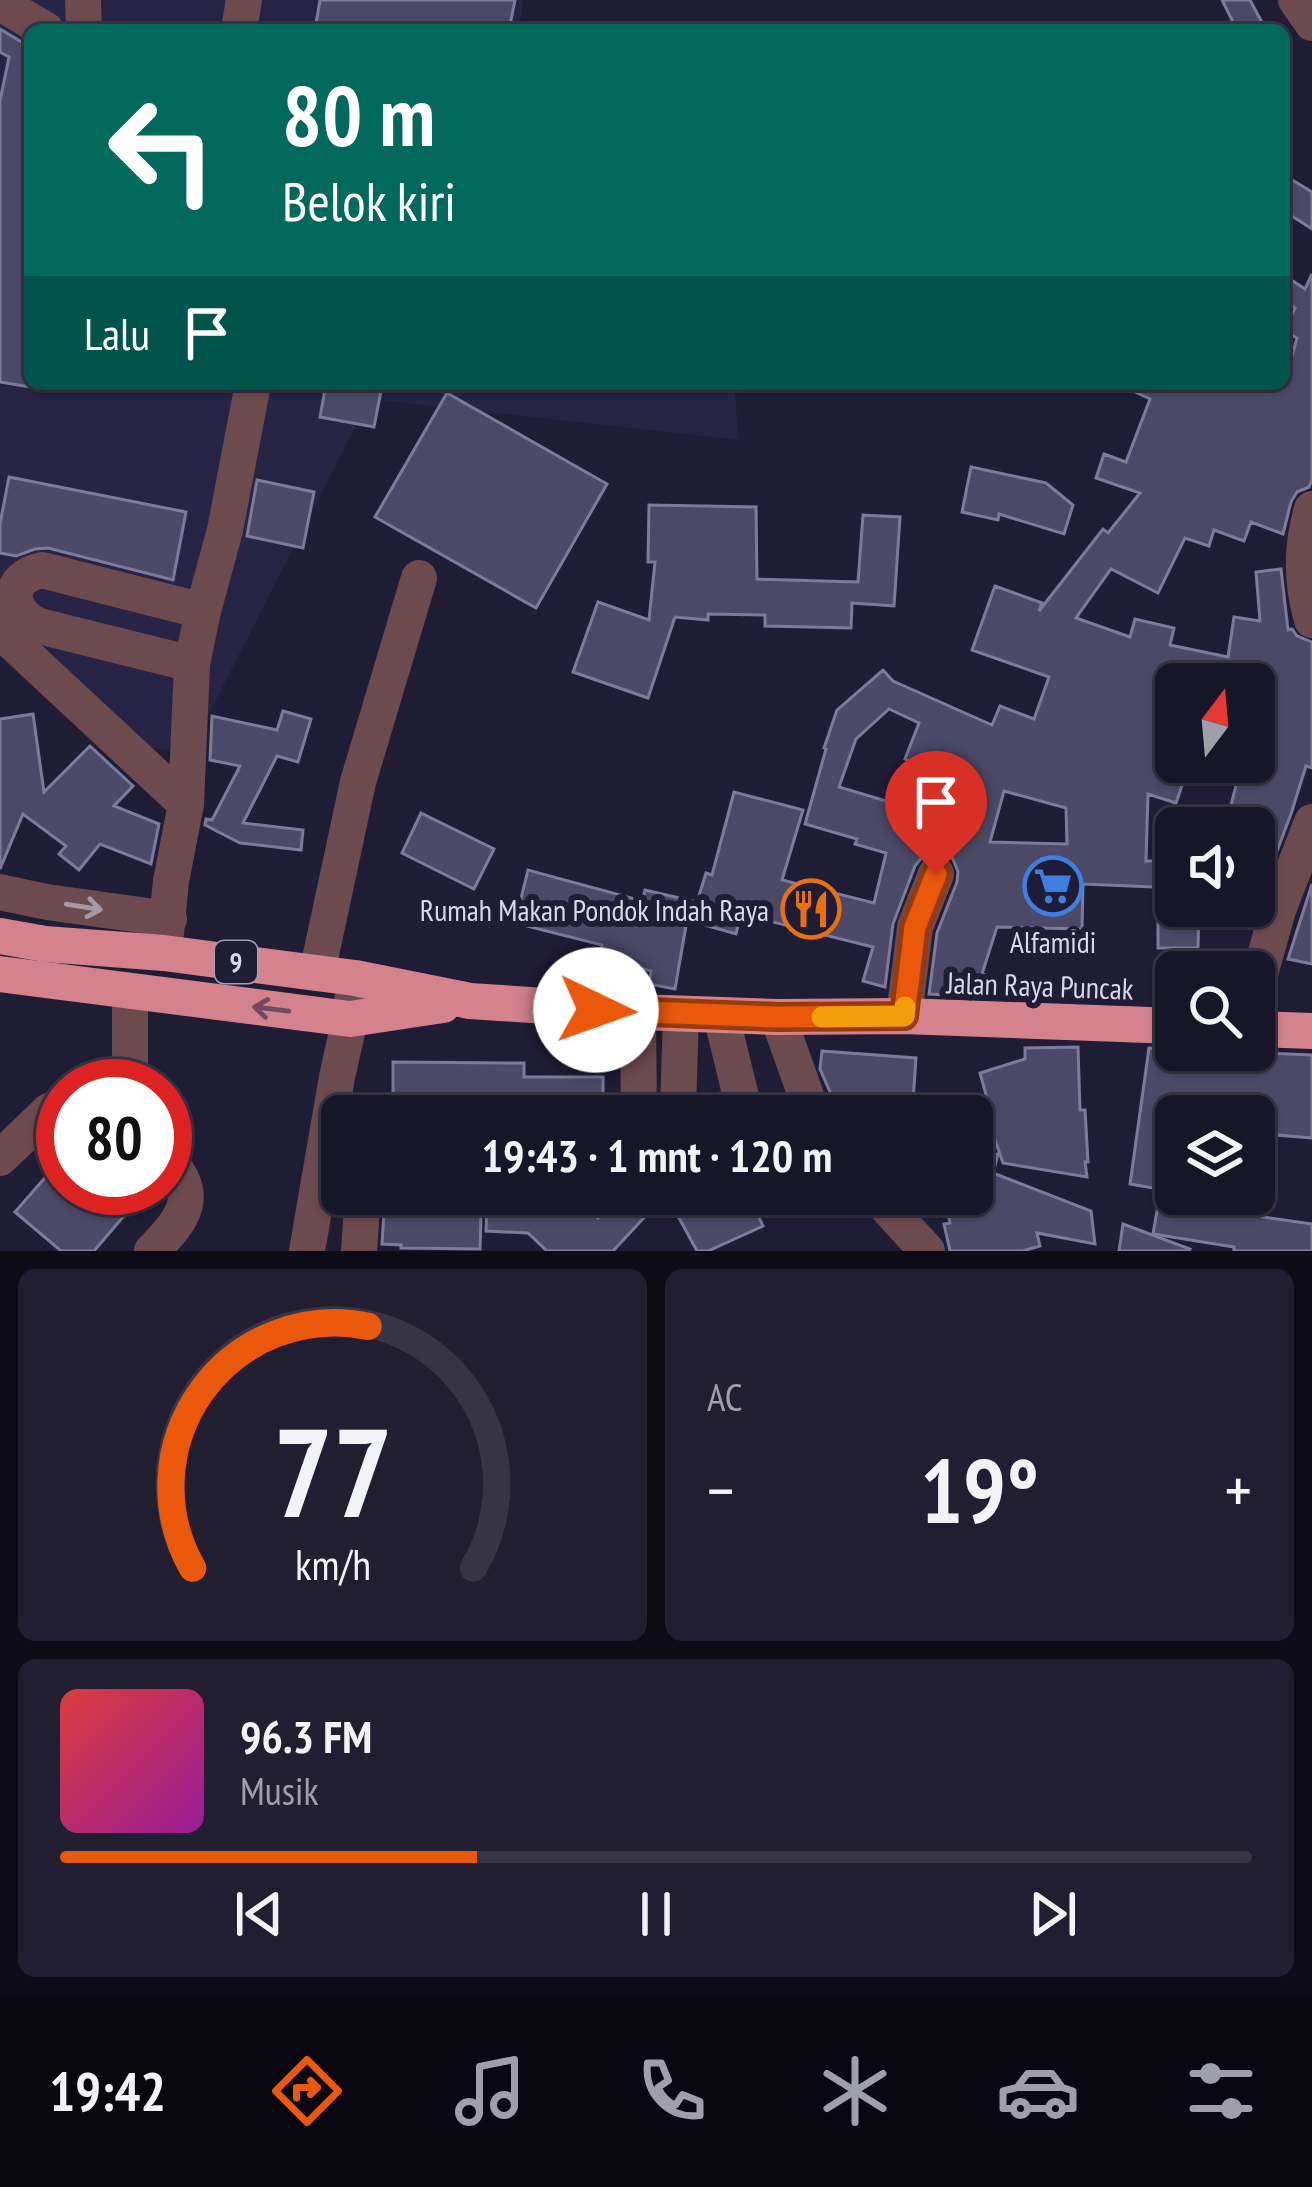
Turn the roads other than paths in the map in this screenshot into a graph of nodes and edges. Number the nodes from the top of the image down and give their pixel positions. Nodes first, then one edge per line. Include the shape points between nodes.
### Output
1 (1296, 0) edge
2 (0, 3) edge
3 (1312, 22) edge
4 (36, 24) edge
5 (252, 390) edge
6 (1312, 509) edge
7 (419, 578) dead end
8 (203, 611) junction
9 (1312, 620) edge
10 (0, 631) edge
11 (192, 664) junction
12 (186, 804) junction
13 (1312, 822) edge
14 (936, 874) dead end
15 (0, 892) edge
16 (0, 936) edge
17 (166, 936) junction
18 (1266, 951) edge
19 (317, 973) junction
20 (0, 974) edge
21 (355, 978) junction
22 (176, 997) junction
23 (0, 1000) edge
24 (470, 1001) junction
25 (130, 1008) junction
26 (638, 1012) junction
27 (681, 1014) junction
28 (721, 1015) junction
29 (904, 1016) junction
30 (778, 1017) junction
31 (350, 1019) junction
32 (1155, 1025) edge
33 (1275, 1030) edge
34 (1312, 1031) edge
35 (130, 1059) edge
36 (639, 1095) edge
37 (806, 1095) edge
38 (36, 1124) edge
39 (0, 1158) edge
40 (180, 1215) edge
41 (362, 1215) edge
42 (894, 1215) edge
43 (152, 1251) edge
44 (307, 1251) edge
45 (359, 1251) edge
46 (927, 1251) edge

1 - 3 street
2 - 4 street
5 - 8 street
6 - 9 street via 1303,550
7 - 19 street via 358,782
8 - 11 street
8 - 11 street via 42,570 14,592 22,615 39,626
10 - 12 street
11 - 12 street
12 - 17 street
13 - 18 street
14 - 29 street via 915,927
15 -> 17 street
16 - 17 highway, Jalan Raya Puncak / 9 via 45,944
17 - 19 highway, Jalan Raya Puncak / 9
19 - 21 highway, Jalan Raya Puncak / 9
20 - 22 highway, Jalan Raya Puncak / 9
21 - 24 highway, Jalan Raya Puncak / 9
21 - 31 street
22 - 25 highway
31 -> 22 highway, Jalan Raya Puncak / 9
23 - 25 highway
24 - 26 highway, Jalan Raya Puncak / 9
24 - 31 highway, Jalan Raya Puncak / 9
25 - 35 street
26 - 27 highway, Jalan Raya Puncak / 9
26 - 36 street
27 - 28 highway, Jalan Raya Puncak / 9
27 - 28 street via 678,1110 689,1116 742,1101
28 - 30 highway, Jalan Raya Puncak / 9
29 - 30 highway, Jalan Raya Puncak / 9
29 - 32 highway, Jalan Raya Puncak / 9
30 - 37 street
31 - 44 street
33 - 34 highway
38 - 39 street
40 - 43 street
41 - 45 street
42 - 46 street

